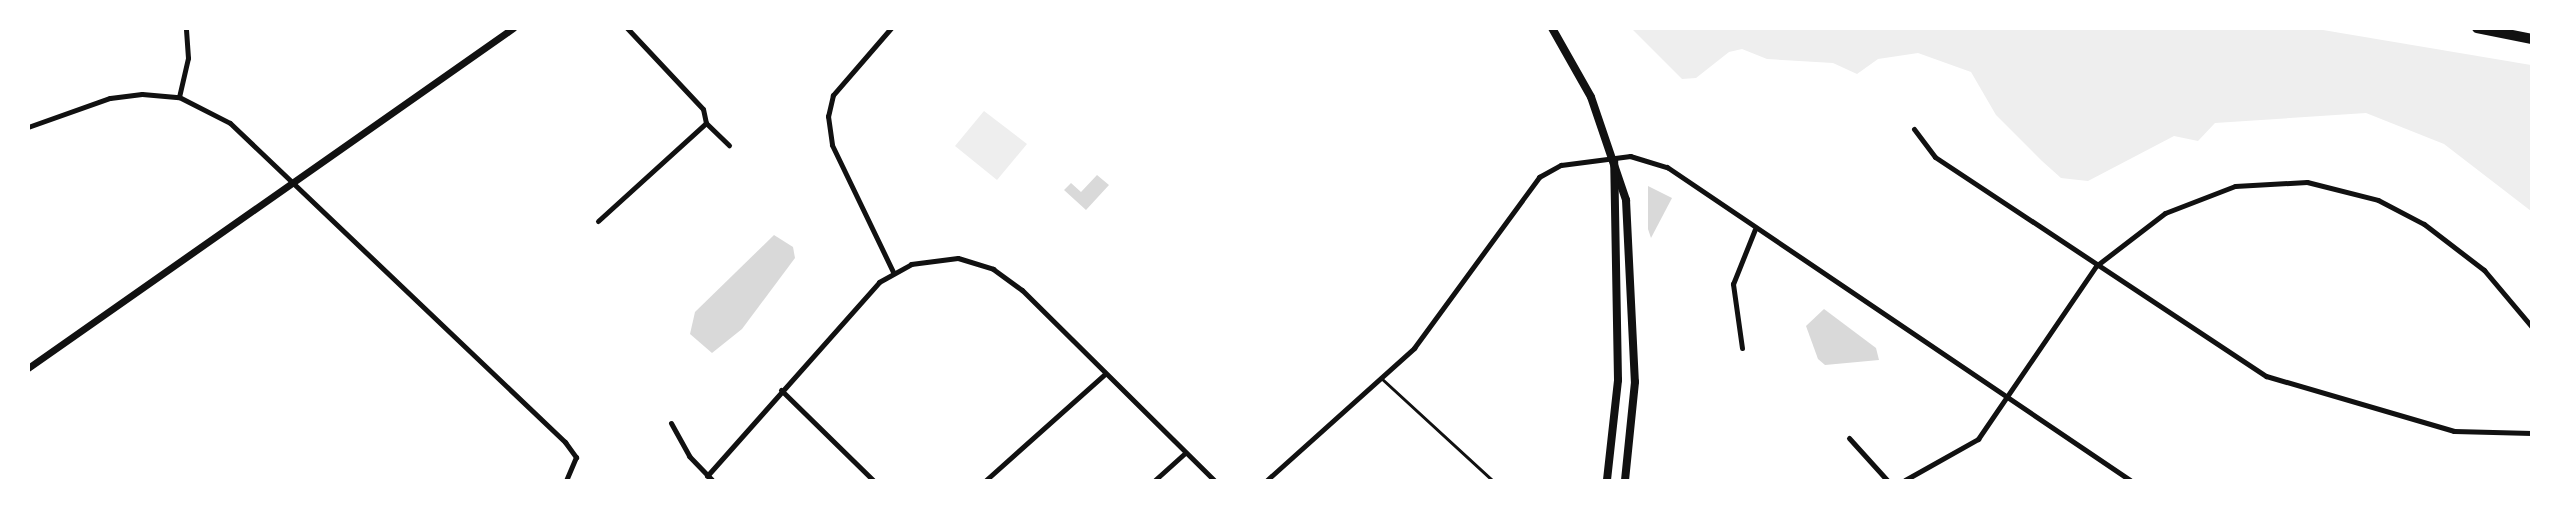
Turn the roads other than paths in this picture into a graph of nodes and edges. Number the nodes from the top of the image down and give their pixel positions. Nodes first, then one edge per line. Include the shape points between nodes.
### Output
1 (186, 28) edge
2 (513, 28) edge
3 (627, 28) edge
4 (891, 28) edge
5 (1552, 28) edge
6 (2477, 28) edge
7 (2532, 39) edge
8 (179, 97) junction
9 (706, 123) junction
10 (28, 127) edge
11 (1914, 129) dead end
12 (729, 145) dead end
13 (1614, 158) junction
14 (293, 184) junction
15 (598, 221) dead end
16 (1755, 229) junction
17 (2096, 266) junction
18 (893, 272) junction
19 (2532, 327) edge
20 (1742, 348) dead end
21 (28, 368) edge
22 (1105, 374) junction
23 (1381, 378) junction
24 (781, 390) junction
25 (2007, 397) junction
26 (671, 423) dead end
27 (2532, 433) edge
28 (1849, 438) dead end
29 (1185, 453) junction
30 (710, 478) edge
31 (566, 480) edge
32 (873, 480) edge
33 (986, 480) edge
34 (1155, 480) edge
35 (1214, 480) edge
36 (1267, 480) edge
37 (1492, 480) edge
38 (1607, 480) edge
39 (1625, 480) edge
40 (1887, 480) edge
41 (1905, 480) edge
42 (2130, 480) edge

1 - 8 street via 189,58
2 - 14 street
3 - 9 street via 703,110
4 - 18 street via 833,95 828,116 832,145
5 - 13 main road via 1591,97
6 - 7 highway
8 - 10 street via 128,95
8 - 14 street via 230,123
9 - 12 street
9 - 15 street
11 - 17 street via 1935,156
13 - 16 street via 1654,159
13 - 23 street via 1561,165 1539,177 1432,328
13 - 38 main road via 1618,380
13 - 39 main road via 1630,225 1635,343
14 - 21 street
14 - 31 street via 565,442 576,457
16 - 20 street via 1733,284
16 - 25 street
17 - 19 street via 2142,227 2213,192 2260,182 2330,185 2378,200 2424,224 2484,270
17 - 25 street
17 - 27 street via 2266,376 2454,431
18 - 22 street via 942,258 993,269
18 - 24 street
22 - 29 street
22 - 33 street
23 - 36 street
23 - 37 lane
24 - 30 street
24 - 32 street
25 - 41 street via 1968,448
25 - 42 street
26 - 30 street
28 - 40 street
29 - 34 street
29 - 35 street

